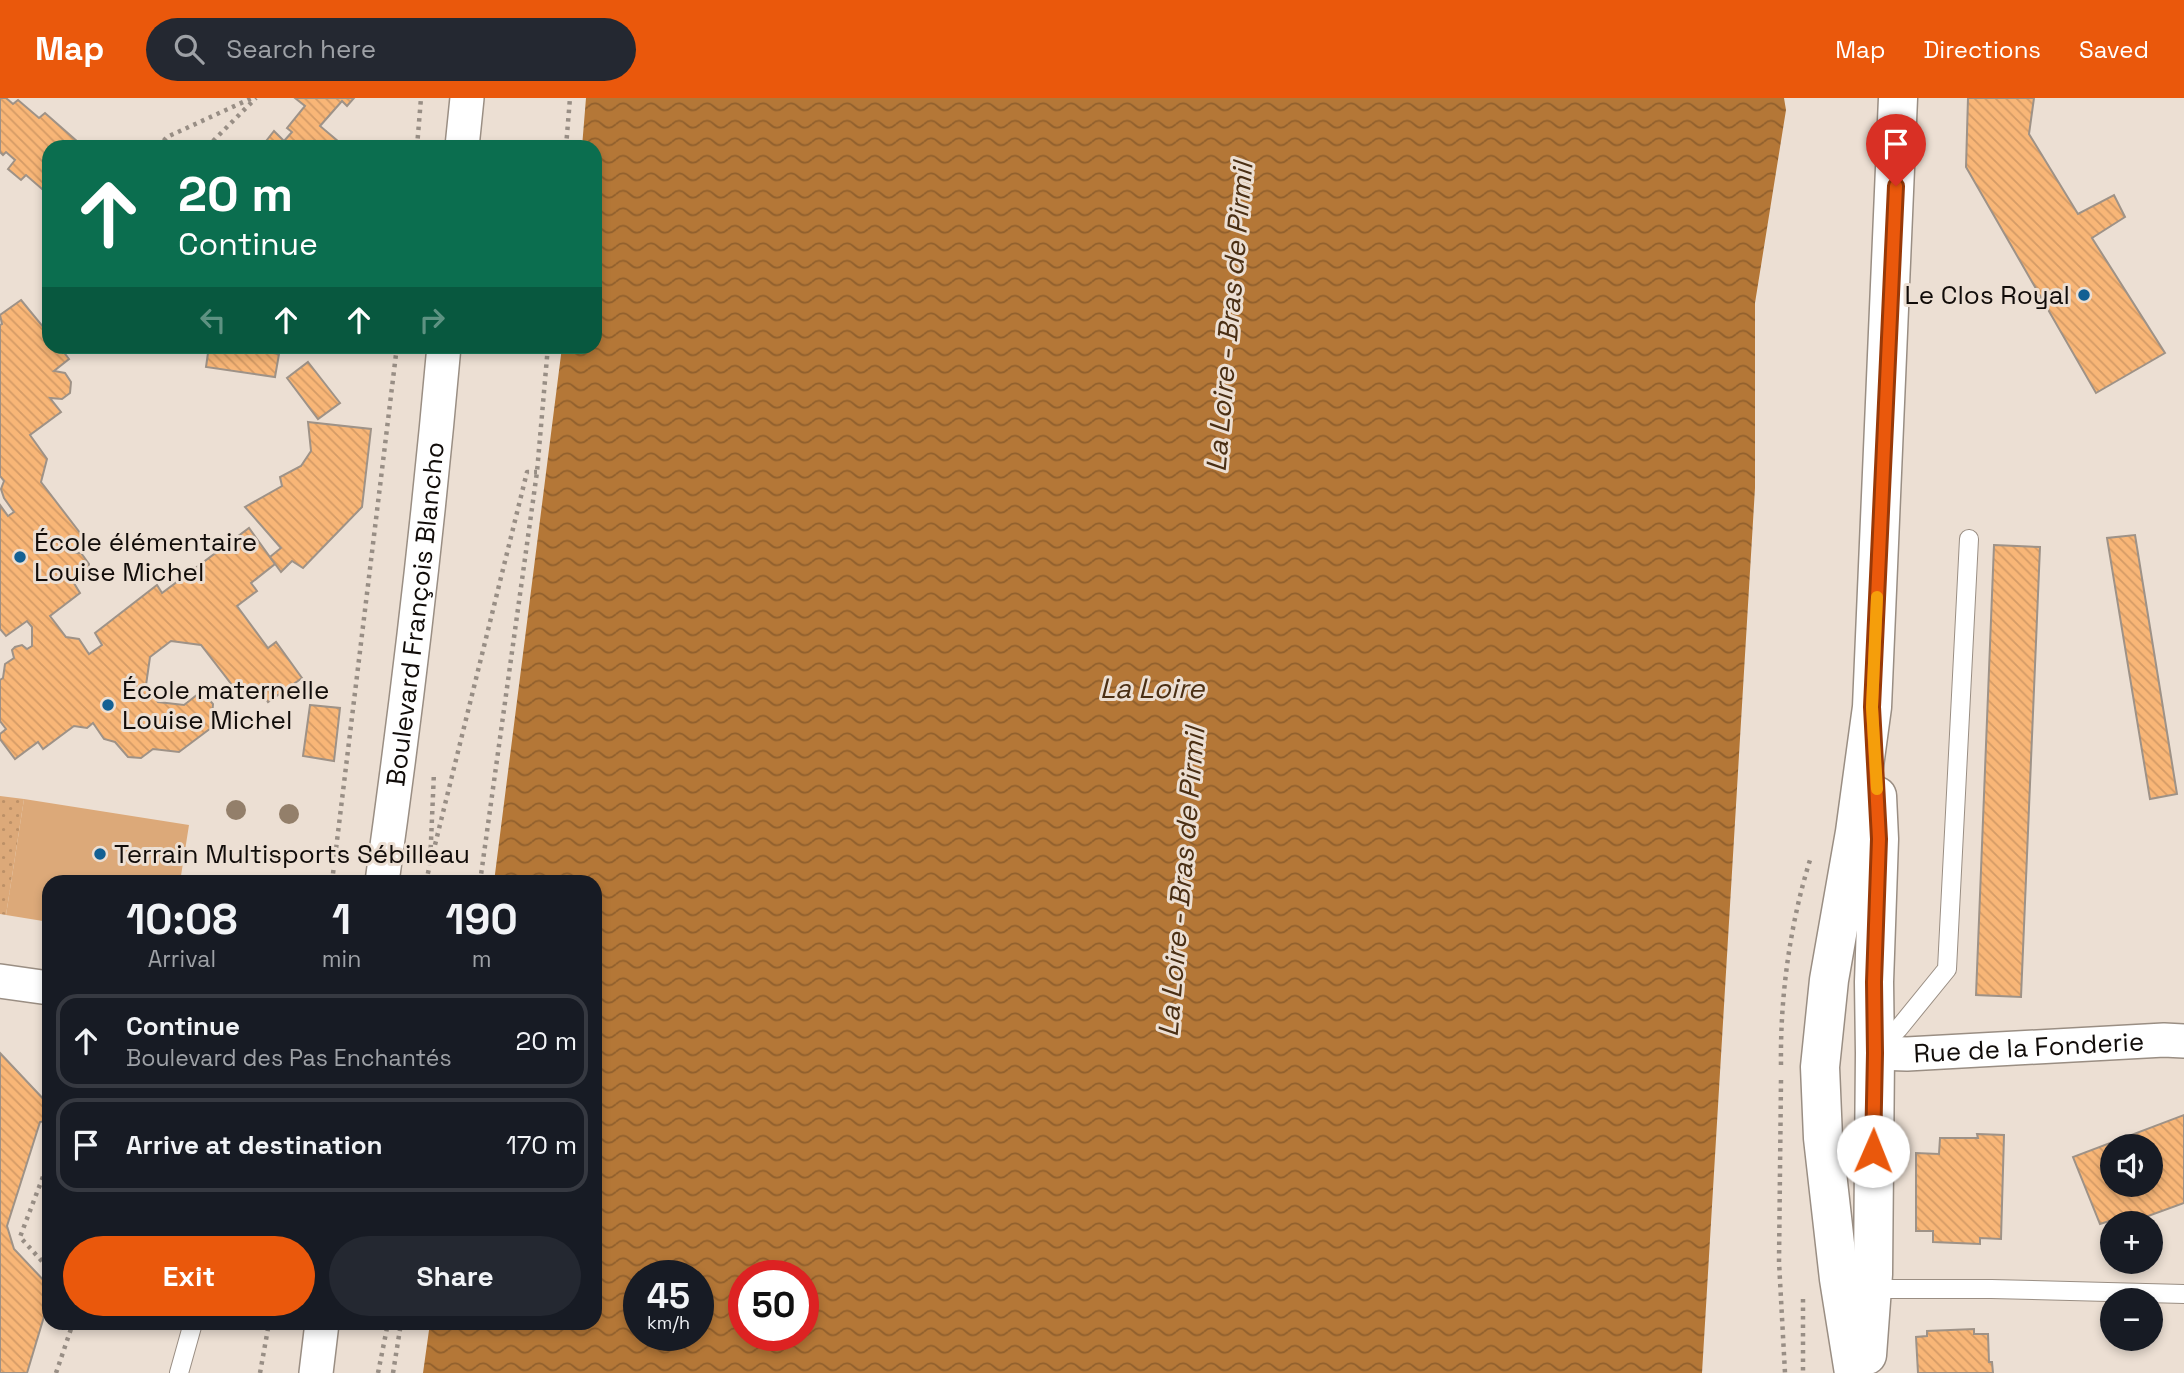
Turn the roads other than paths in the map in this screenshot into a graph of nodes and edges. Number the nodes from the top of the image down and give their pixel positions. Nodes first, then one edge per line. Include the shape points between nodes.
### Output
1 (467, 98) edge
2 (1898, 98) edge
3 (463, 140) edge
4 (443, 354) edge
5 (1969, 539) dead end
6 (1872, 707) junction
7 (384, 869) edge
8 (0, 981) edge
9 (42, 987) edge
10 (2184, 1041) edge
11 (1875, 1053) junction
12 (1822, 1122) junction
13 (1871, 1289) junction
14 (2184, 1294) edge
15 (191, 1330) edge
16 (321, 1330) edge
17 (179, 1373) edge
18 (316, 1373) edge
19 (1854, 1373) edge
20 (1865, 1373) edge

1 - 3 street
2 - 6 main road
4 - 7 street, Boulevard François Blancho via 405,726
5 - 11 lane via 1947,969
6 - 11 main road via 1879,839
6 - 12 main road via 1829,980 1821,1067
8 - 9 street
10 - 11 street, Rue de la Fonderie
11 - 12 main road
11 - 13 main road
12 - 19 main road
13 - 14 lane
13 - 20 main road
15 - 17 lane
16 - 18 street

